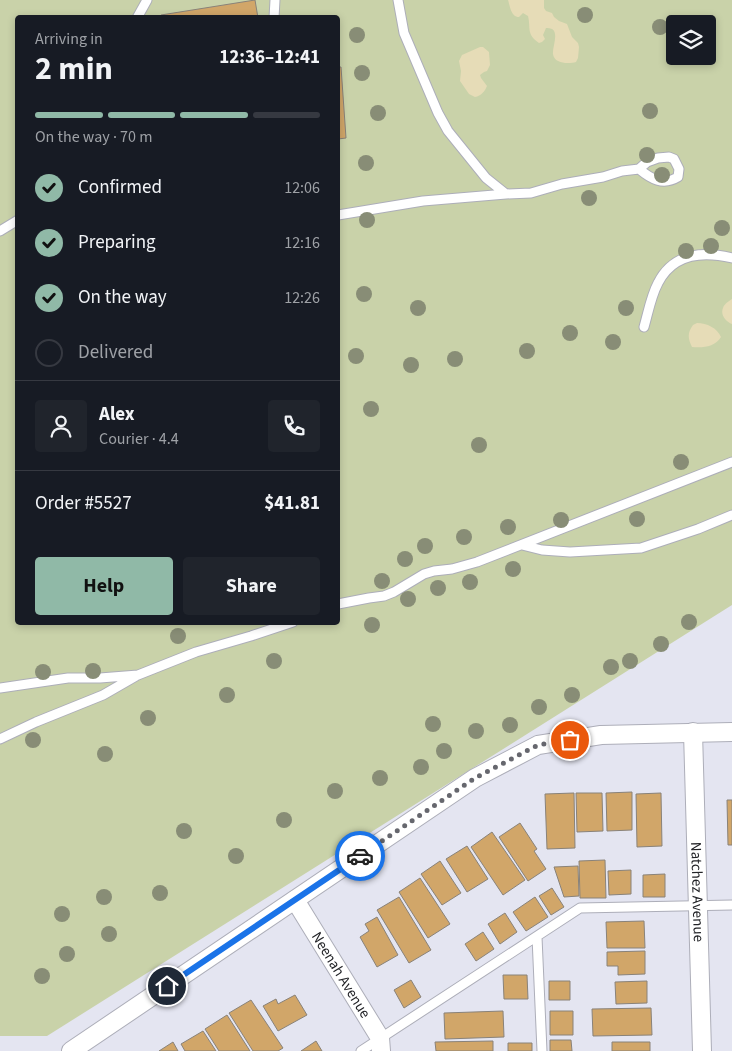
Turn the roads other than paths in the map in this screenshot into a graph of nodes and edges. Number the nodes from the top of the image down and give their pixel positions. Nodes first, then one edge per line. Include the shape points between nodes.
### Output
1 (147, 0) edge
2 (275, 0) edge
3 (398, 0) edge
4 (139, 15) edge
5 (274, 15) edge
6 (639, 168) dead end
7 (506, 194) junction
8 (340, 215) edge
9 (15, 222) edge
10 (0, 231) edge
11 (732, 258) edge
12 (644, 328) dead end
13 (732, 462) edge
14 (732, 515) edge
15 (522, 544) junction
16 (340, 604) edge
17 (284, 625) edge
18 (138, 675) junction
19 (0, 688) edge
20 (693, 732) junction
21 (732, 732) edge
22 (0, 739) edge
23 (295, 900) junction
24 (698, 905) junction
25 (732, 905) edge
26 (537, 936) junction
27 (381, 1045) edge
28 (71, 1051) edge
29 (361, 1051) edge
30 (542, 1051) edge
31 (702, 1051) edge

1 - 4 lane
2 - 5 lane
3 - 7 lane via 404,33 448,131 486,178
6 - 7 lane via 531,193
7 - 8 lane
9 - 10 lane
11 - 12 lane via 696,255 672,264 657,284
13 - 15 lane
14 - 15 lane via 640,548 570,552 542,550
15 - 16 lane via 478,562 424,574 384,596
17 - 18 lane via 196,652
18 - 19 lane via 68,678
18 - 22 lane via 103,695
20 - 21 street
20 - 23 street via 600,735 538,745 475,778
20 - 24 street, Natchez Avenue
23 - 27 street, Neenah Avenue
23 - 28 street
24 - 25 lane
24 - 26 lane via 580,908
24 - 31 street, Natchez Avenue
26 - 27 lane
26 - 30 lane
27 - 29 lane

